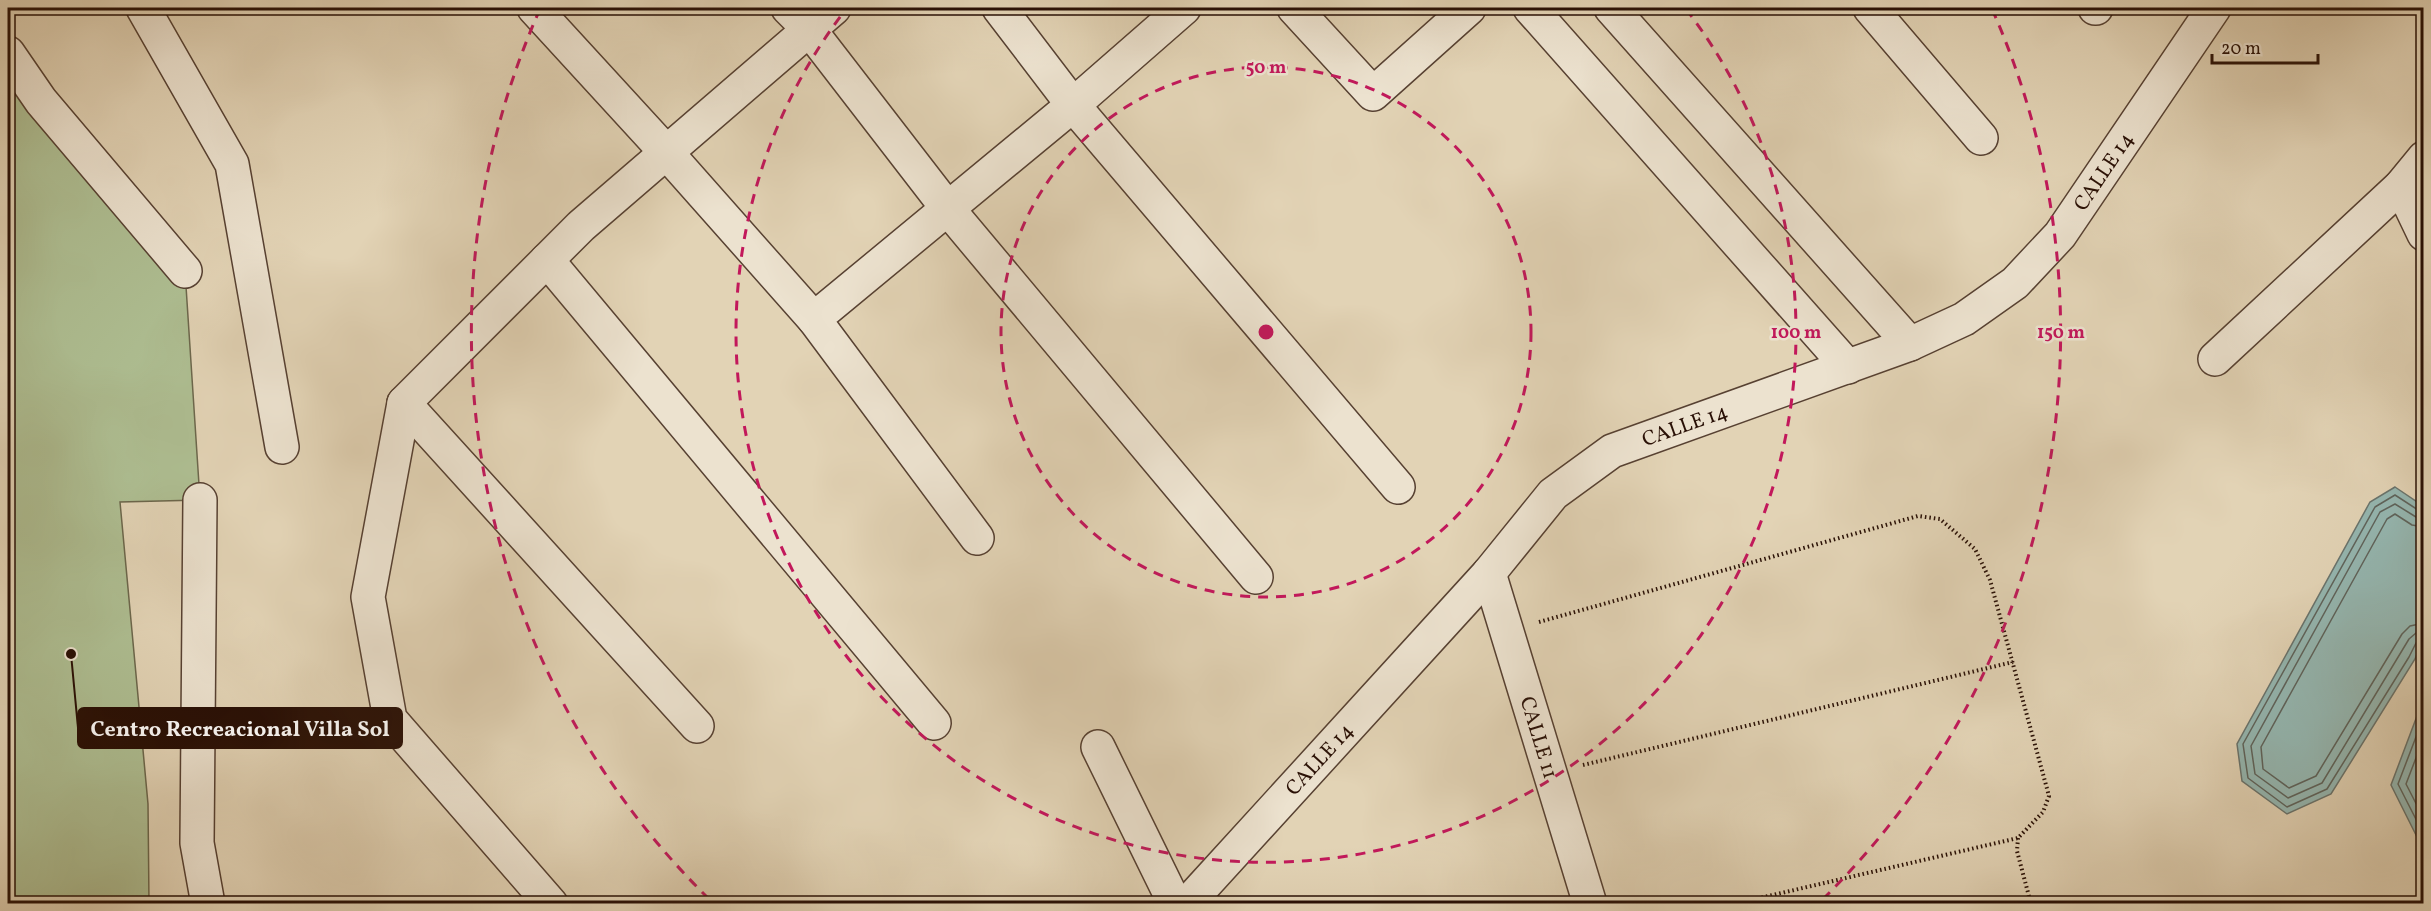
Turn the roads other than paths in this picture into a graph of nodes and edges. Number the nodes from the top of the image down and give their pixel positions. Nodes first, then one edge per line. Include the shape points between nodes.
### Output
1 (143, 8) edge
2 (534, 8) edge
3 (834, 8) edge
4 (999, 8) edge
5 (1184, 8) edge
6 (1294, 8) edge
7 (1469, 8) edge
8 (1530, 8) edge
9 (1611, 8) edge
10 (1870, 8) edge
11 (2214, 8) edge
12 (799, 18) edge
13 (8, 53) edge
14 (1073, 105) junction
15 (1981, 138) dead end
16 (666, 152) junction
17 (2424, 158) edge
18 (2402, 186) junction
19 (948, 209) junction
20 (2424, 234) edge
21 (547, 261) junction
22 (185, 271) dead end
23 (814, 319) junction
24 (1910, 344) junction
25 (2215, 359) dead end
26 (1848, 367) junction
27 (404, 403) junction
28 (282, 447) dead end
29 (1398, 487) dead end
30 (200, 500) dead end
31 (977, 538) dead end
32 (1489, 573) junction
33 (1256, 577) dead end
34 (934, 723) dead end
35 (697, 726) dead end
36 (1098, 747) dead end
37 (208, 903) edge
38 (551, 903) edge
39 (1175, 903) edge
40 (1187, 903) edge
41 (1590, 903) edge

1 - 28 street via 232,164
2 - 16 street
3 - 12 street
4 - 14 street
5 - 14 street
6 - 7 street via 1373,94
8 - 26 street
9 - 24 street
10 - 15 street
11 - 24 street, CALLE 14 via 2060,235 2015,283 1965,319
12 - 16 street
12 - 19 street
13 - 22 street via 41,101
14 - 19 street
14 - 29 street
16 - 21 street
16 - 23 street
17 - 18 street
18 - 20 street
18 - 25 street
19 - 23 street
19 - 33 street
21 - 27 street
21 - 34 street
23 - 31 street
24 - 26 street, CALLE 14
26 - 32 street, CALLE 14 via 1612,451 1553,494
27 - 35 street
27 - 38 street via 368,597 390,719
30 - 37 street via 197,843
32 - 40 street, CALLE 14
32 - 41 street, CALLE 11
36 - 39 street

